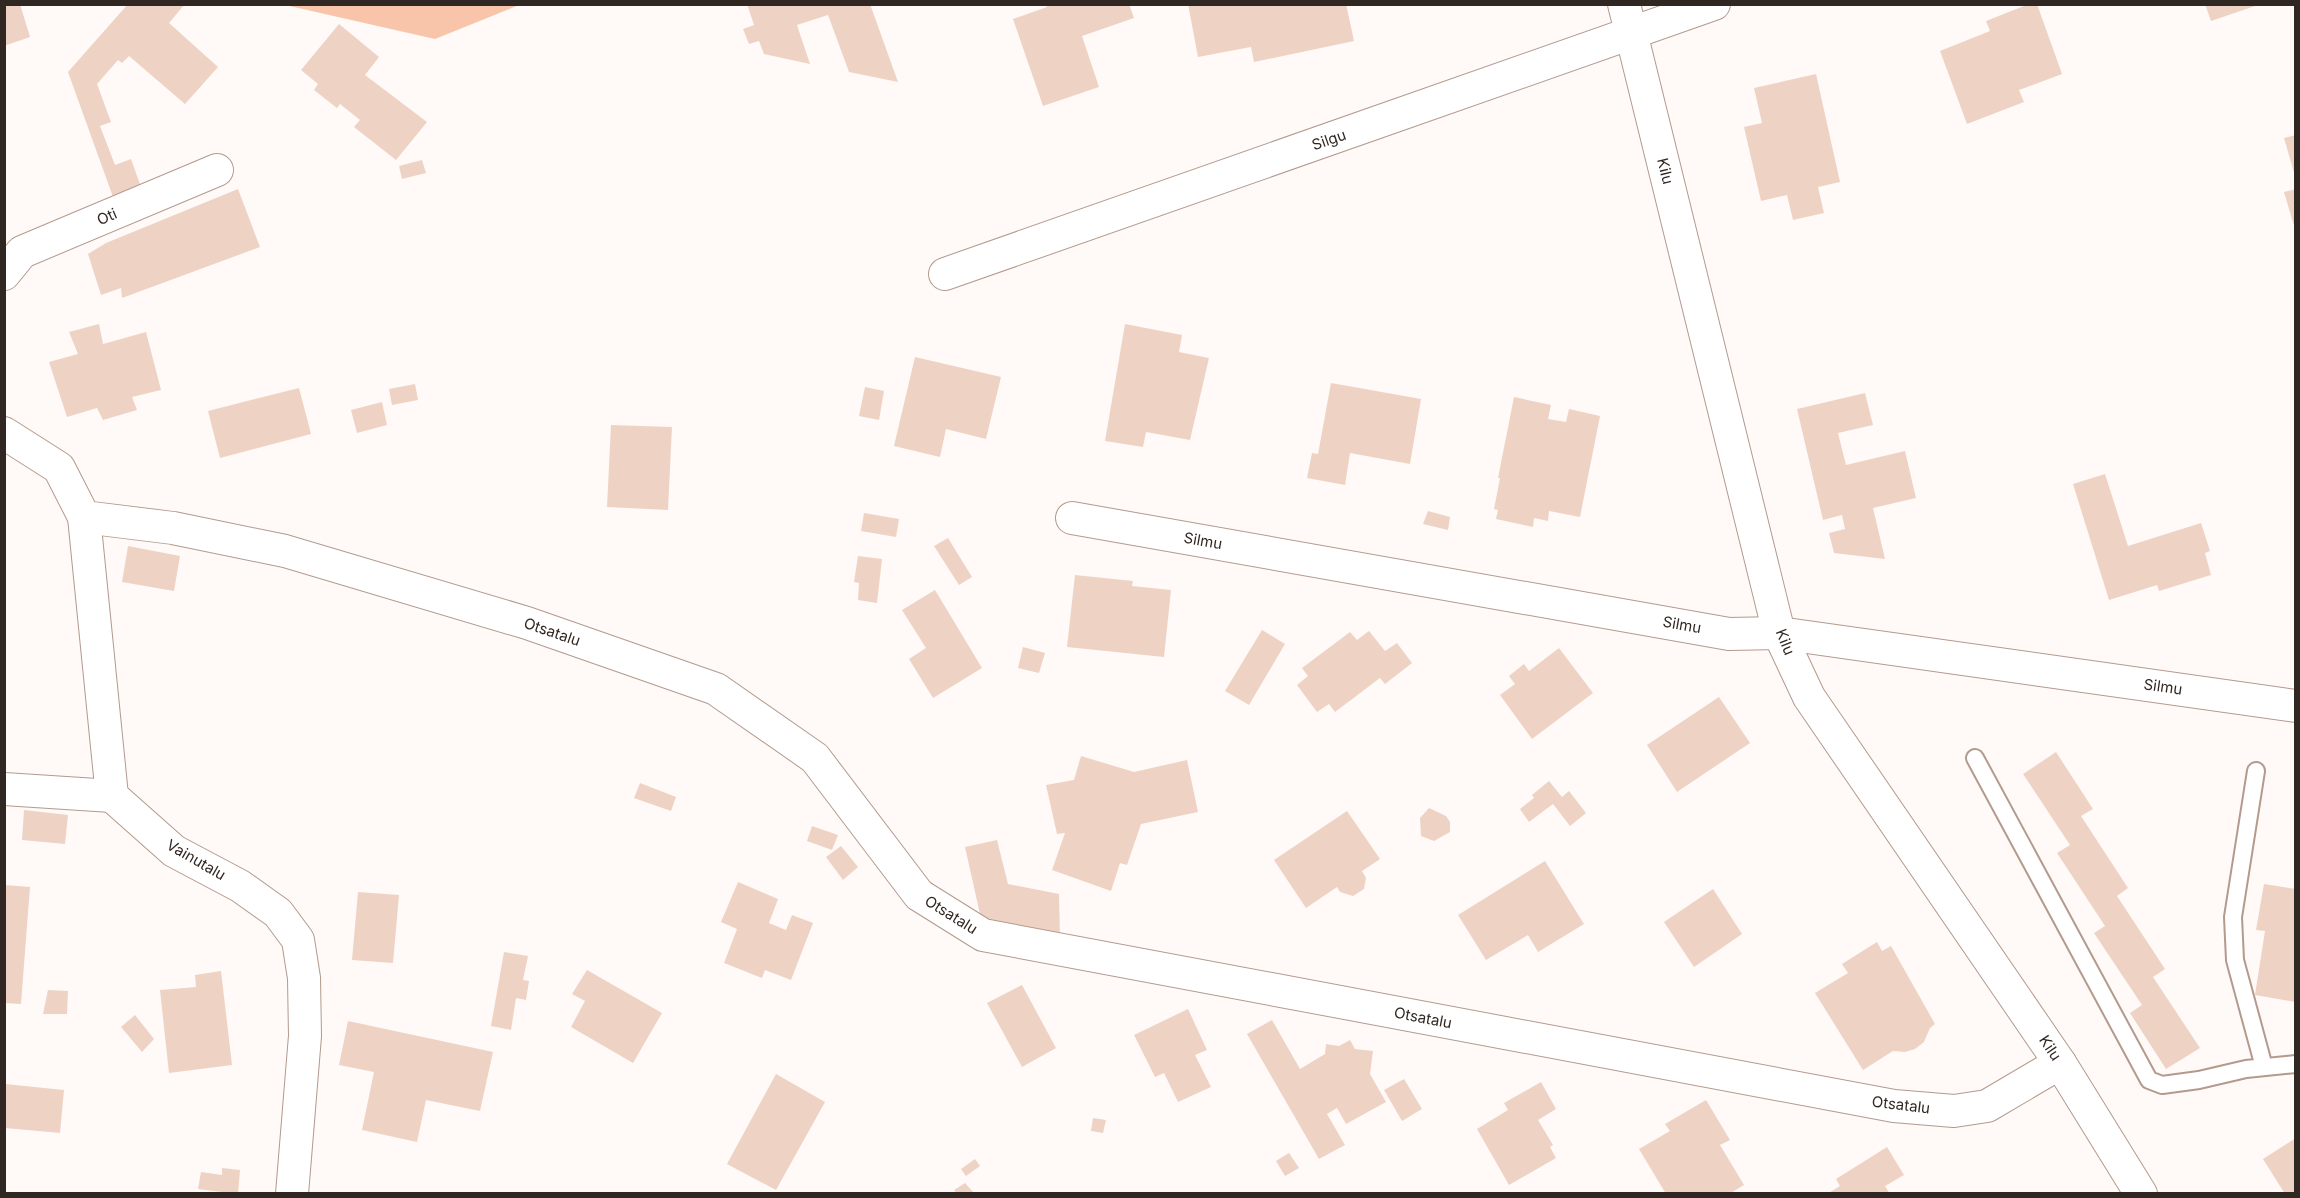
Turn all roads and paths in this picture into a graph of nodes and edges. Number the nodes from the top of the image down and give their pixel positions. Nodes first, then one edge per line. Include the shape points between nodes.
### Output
1 (1714, 4) edge
2 (1628, 19) edge
3 (217, 170) dead end
4 (4, 274) edge
5 (945, 274) dead end
6 (4, 433) edge
7 (84, 517) junction
8 (1072, 518) dead end
9 (1779, 633) junction
10 (2295, 706) edge
11 (1975, 758) dead end
12 (2256, 771) dead end
13 (4, 789) edge
14 (112, 796) junction
15 (2061, 1063) junction
16 (2295, 1065) edge
17 (2264, 1067) junction
18 (292, 1194) edge
19 (2141, 1194) edge

1 - 2 street, Silgu
2 - 5 street, Silgu
2 - 9 street, Kilu
3 - 4 street, Oti via 22,252
6 - 7 street via 59,468
7 - 14 street
7 - 15 street, Otsatalu via 173,528 285,551 527,623 716,689 815,758 919,895 983,935 1894,1106 1954,1111 1987,1106
8 - 9 street, Silmu via 1729,634
9 - 10 street, Silmu
9 - 15 street, Kilu via 1809,697
11 - 17 lane via 2148,1080 2162,1085
12 - 17 lane via 2233,917 2235,960
13 - 14 street
14 - 18 street, Vainutalu via 174,851 240,886 278,913 298,940 304,978 305,1036
15 - 19 street, Kilu
16 - 17 lane

